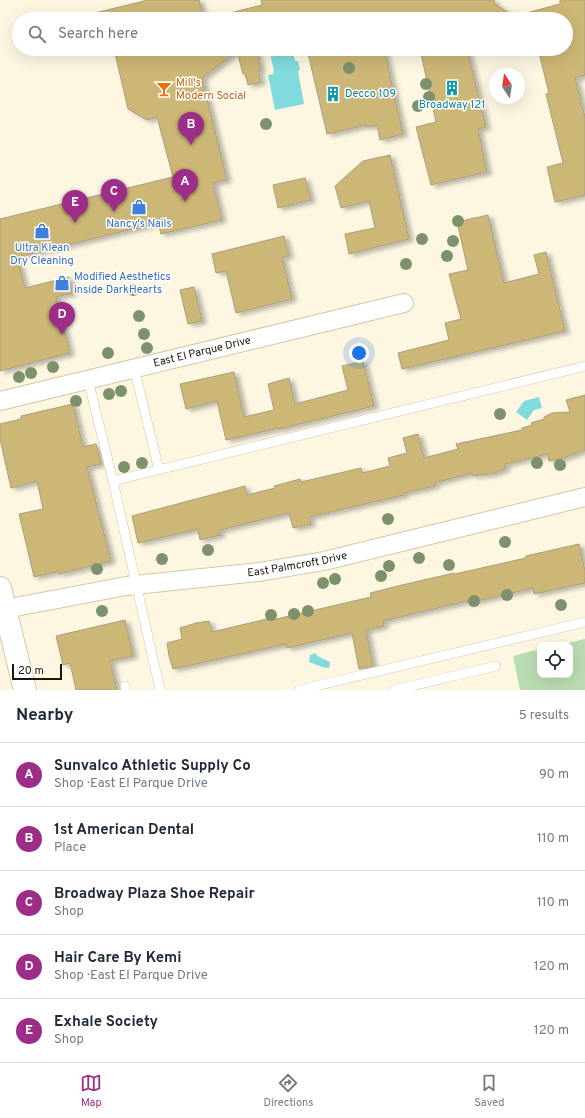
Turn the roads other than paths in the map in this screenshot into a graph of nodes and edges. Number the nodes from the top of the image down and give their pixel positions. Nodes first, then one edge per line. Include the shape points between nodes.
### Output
1 (404, 303) dead end
2 (585, 366) edge
3 (134, 368) junction
4 (88, 380) junction
5 (0, 401) edge
6 (159, 470) junction
7 (113, 481) junction
8 (585, 497) edge
9 (136, 585) junction
10 (0, 588) edge
11 (3, 610) edge
12 (585, 622) edge
13 (496, 666) dead end
14 (25, 690) edge
15 (160, 690) edge
16 (299, 690) edge
17 (394, 690) edge

1 - 3 street, East El Parque Drive
2 - 6 lane
3 - 4 street, East El Parque Drive
3 - 6 lane
4 - 5 street, East El Parque Drive
4 - 7 lane
6 - 7 lane
7 - 9 lane
8 - 9 street, East Palmcroft Drive via 324,561 258,572
9 - 11 street, East Palmcroft Drive
9 - 15 lane
10 - 11 main road
11 - 14 main road
12 - 16 lane
13 - 17 lane

